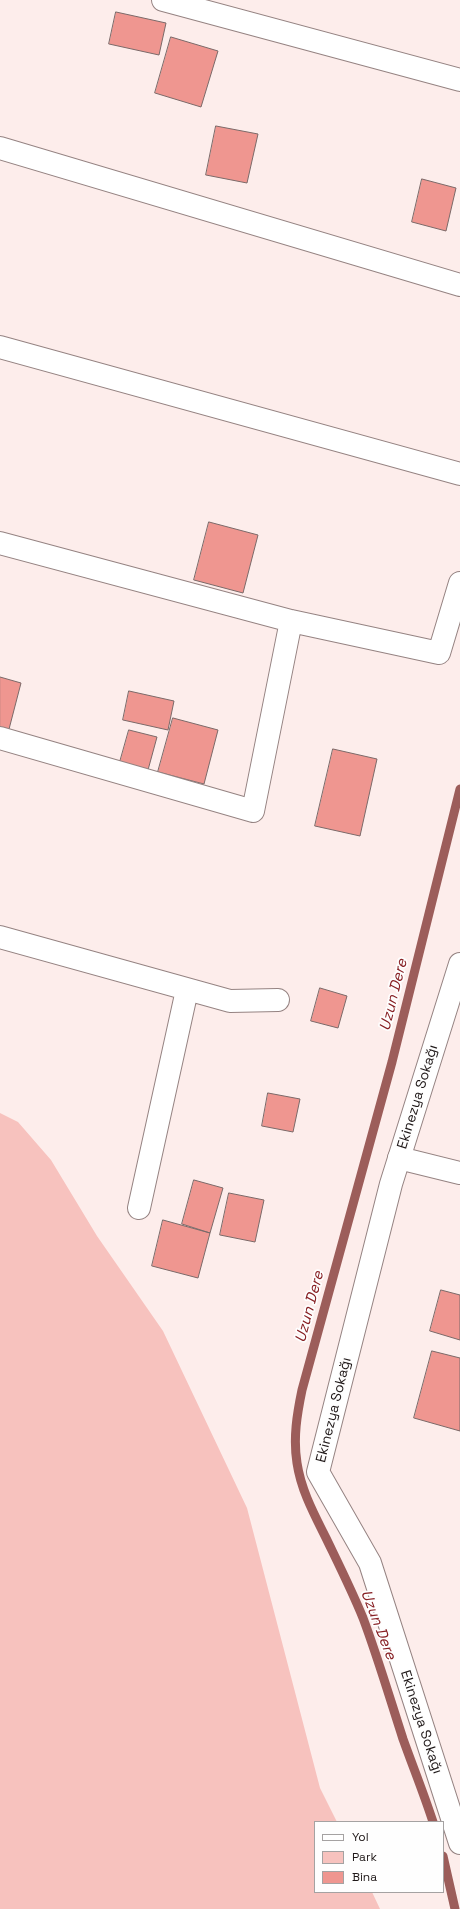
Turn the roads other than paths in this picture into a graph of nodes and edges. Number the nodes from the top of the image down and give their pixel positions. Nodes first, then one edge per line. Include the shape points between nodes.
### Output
1 (163, 0) edge
2 (460, 80) edge
3 (0, 148) edge
4 (460, 285) edge
5 (0, 347) edge
6 (460, 474) edge
7 (0, 543) edge
8 (460, 583) edge
9 (291, 621) junction
10 (0, 738) edge
11 (0, 937) edge
12 (460, 964) edge
13 (188, 990) junction
14 (278, 1000) dead end
15 (399, 1158) junction
16 (460, 1173) edge
17 (139, 1208) dead end
18 (460, 1843) edge

1 - 2 street
3 - 4 street
5 - 6 street
7 - 9 street
8 - 9 street via 439,653
9 - 10 street via 253,811
11 - 13 street
12 - 15 street, Ekinezya Sokağı
13 - 14 street via 230,1001
13 - 17 street
15 - 16 street
15 - 18 street, Ekinezya Sokağı via 318,1472 370,1563

